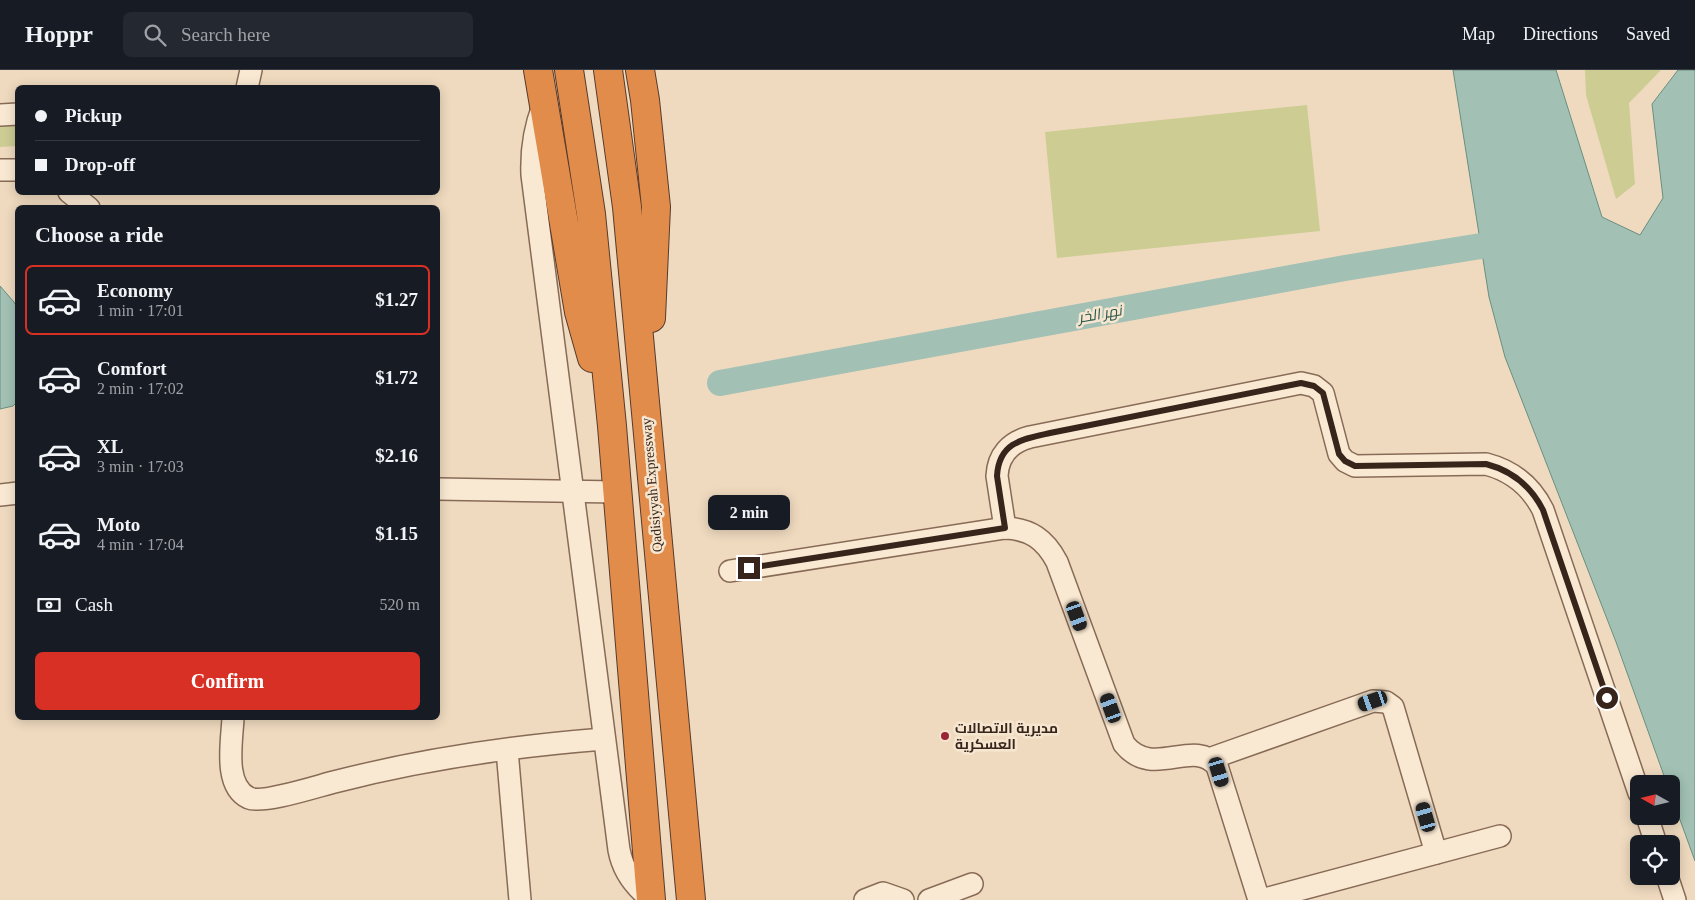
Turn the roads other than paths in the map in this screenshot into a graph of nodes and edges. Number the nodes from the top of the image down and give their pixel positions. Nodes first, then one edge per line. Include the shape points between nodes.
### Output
1 (251, 70) edge
2 (538, 70) edge
3 (569, 70) edge
4 (608, 70) edge
5 (640, 70) edge
6 (248, 85) edge
7 (544, 104) junction
8 (15, 114) edge
9 (0, 115) edge
10 (0, 170) edge
11 (15, 170) edge
12 (73, 195) edge
13 (85, 205) edge
14 (647, 420) junction
15 (612, 426) junction
16 (440, 489) edge
17 (573, 492) junction
18 (617, 492) junction
19 (15, 493) edge
20 (0, 495) edge
21 (1005, 528) junction
22 (730, 571) dead end
23 (233, 720) edge
24 (604, 739) junction
25 (507, 750) junction
26 (1209, 759) junction
27 (1633, 775) edge
28 (1500, 836) dead end
29 (1436, 853) junction
30 (972, 884) dead end
31 (1670, 885) edge
32 (520, 900) edge
33 (651, 900) edge
34 (691, 900) edge
35 (866, 900) edge
36 (903, 900) edge
37 (929, 900) edge
38 (1260, 900) edge
39 (1675, 900) edge

1 - 6 street
2 - 7 highway
3 - 15 highway via 591,214
4 - 14 highway, Qadisiyyah Expressway via 628,207
5 - 14 highway via 656,207
7 - 15 highway via 579,312
7 - 17 street via 535,132 532,175
8 - 9 street
10 - 11 street
12 - 13 street
14 - 34 highway, Qadisiyyah Expressway
15 - 18 highway
16 - 17 street
17 - 18 street
17 - 24 street
18 - 33 highway
19 - 20 street
21 - 22 street
21 - 26 street via 1031,533 1051,550 1128,750 1147,760 1199,755
21 - 27 street via 997,468 1003,454 1015,443 1030,437 1301,383 1314,386 1323,393 1339,454 1350,464 1486,464 1516,477 1532,492 1543,510
23 - 25 street via 232,771 236,788 250,798 267,799 442,758
24 - 25 street
24 - 33 street via 620,858 628,876
25 - 32 street
26 - 29 street via 1373,701 1386,702 1393,707
26 - 38 street via 1219,772
28 - 29 street
29 - 38 street
30 - 37 street
31 - 39 street
35 - 36 street via 883,892

